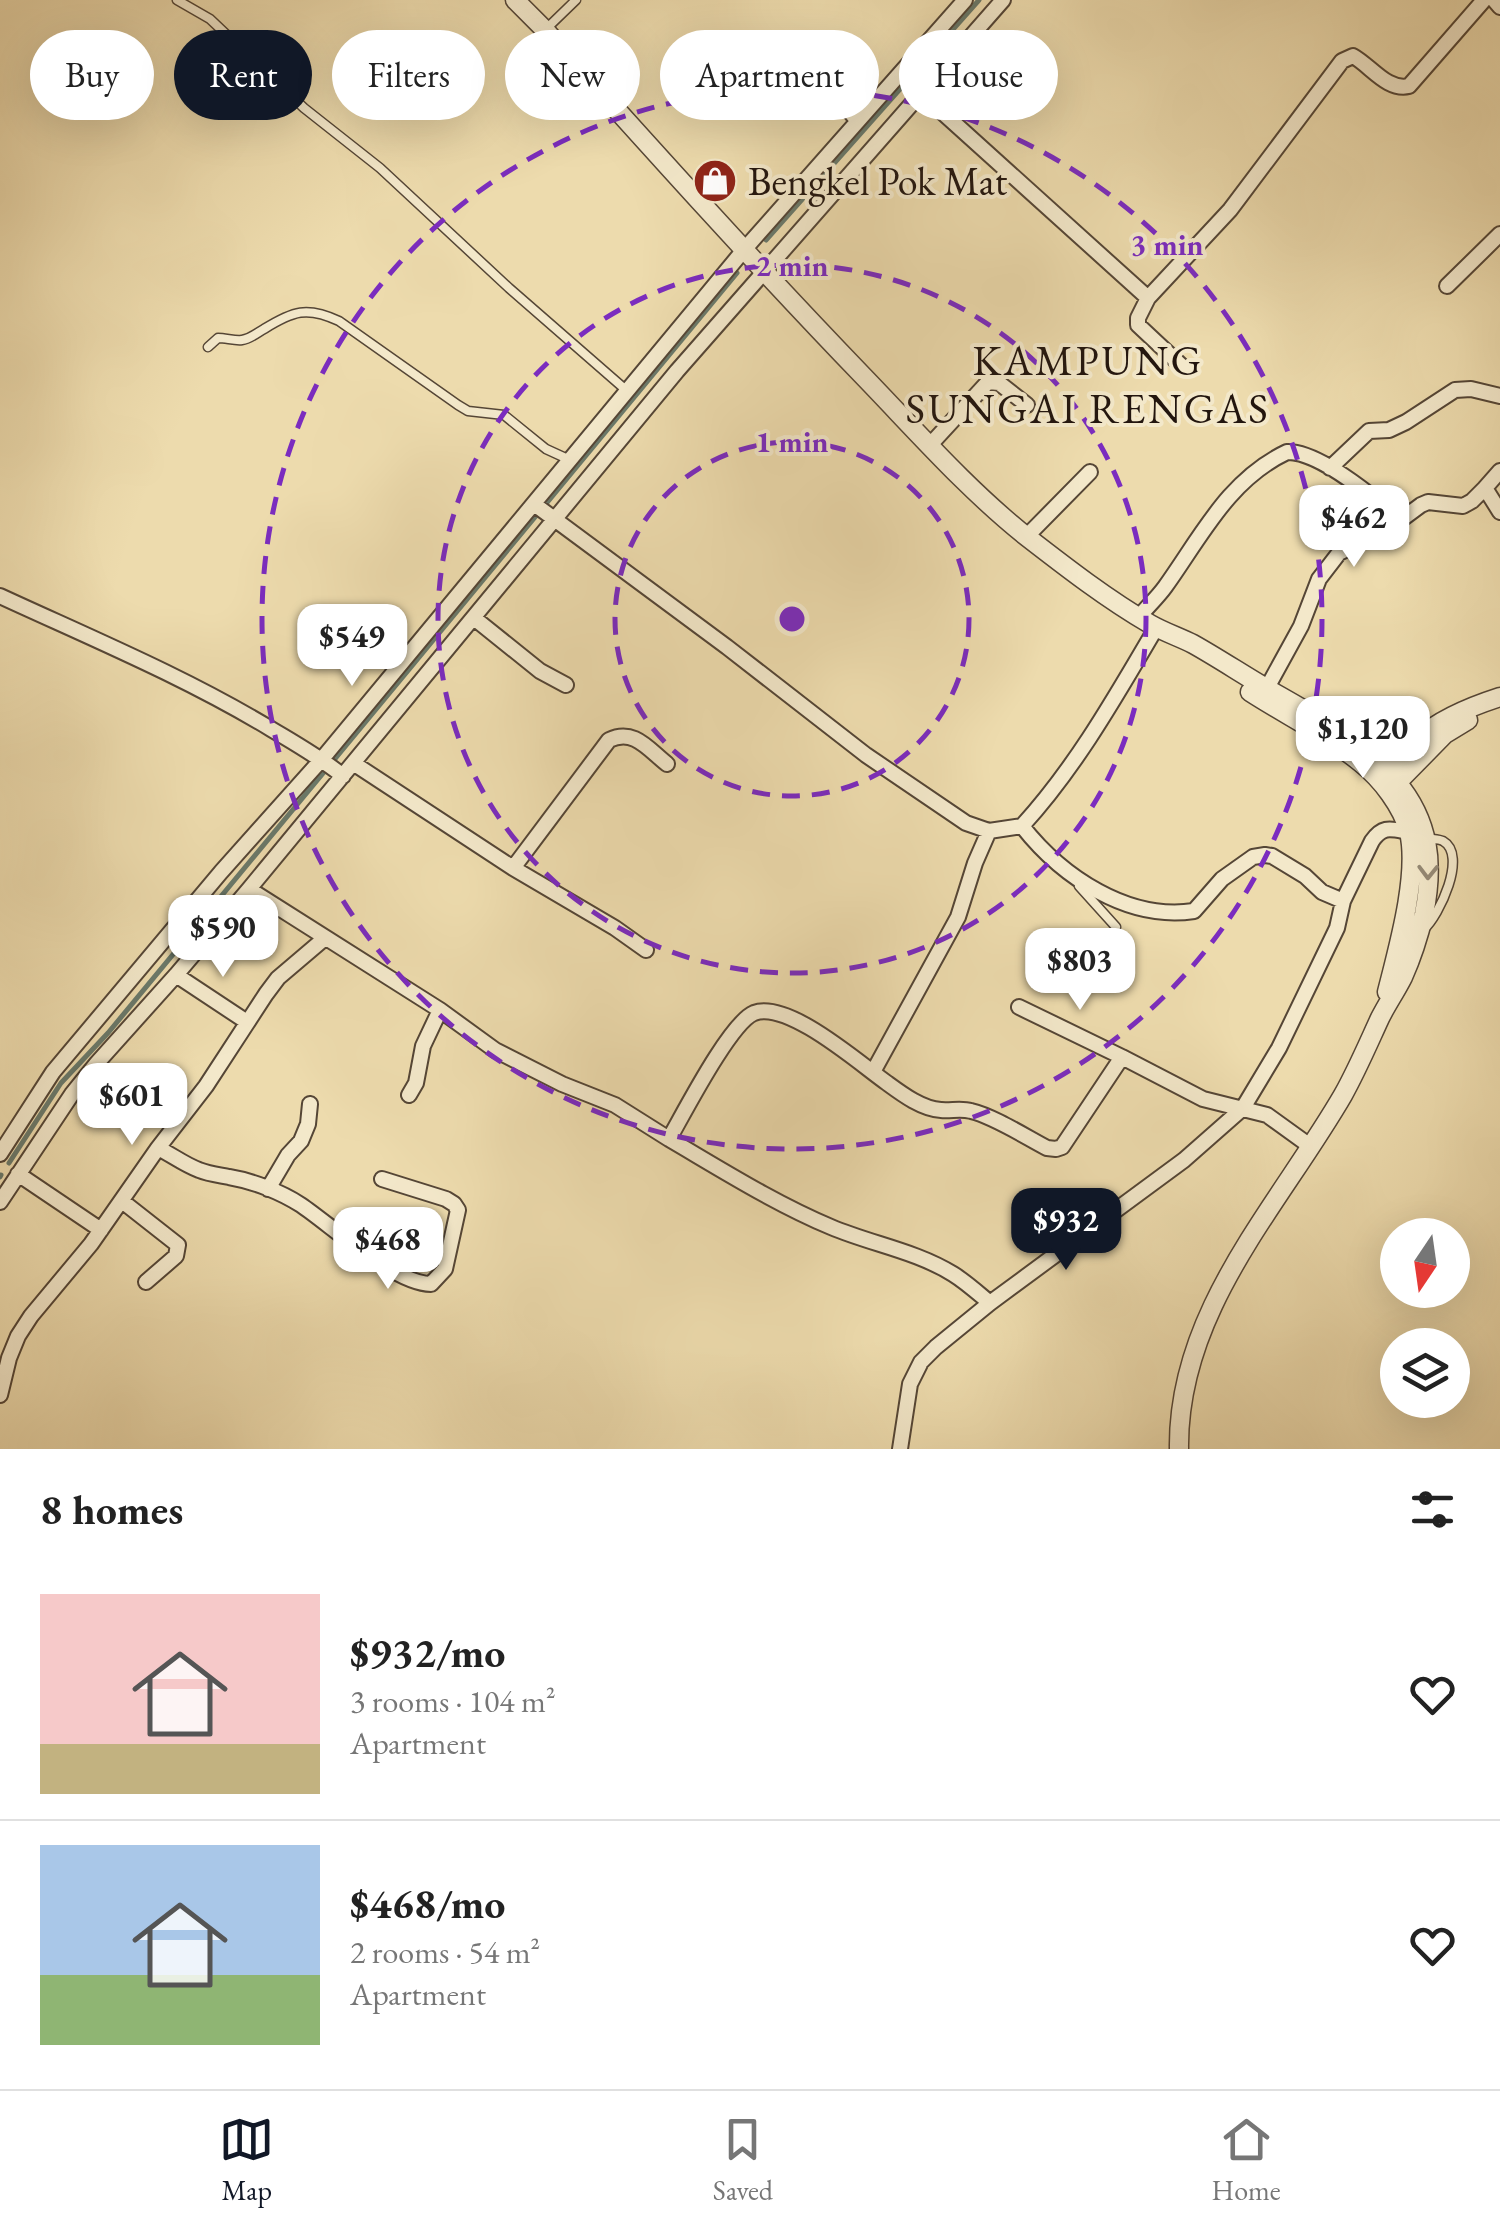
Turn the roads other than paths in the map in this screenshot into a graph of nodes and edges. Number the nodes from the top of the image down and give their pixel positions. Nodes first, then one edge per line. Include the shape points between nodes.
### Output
1 (177, 0) edge
2 (515, 0) edge
3 (576, 0) edge
4 (965, 0) edge
5 (1004, 0) edge
6 (1484, 0) edge
7 (1494, 0) edge
8 (1500, 7) edge
9 (545, 30) joint
10 (978, 30) edge
11 (899, 119) edge
12 (626, 120) edge
13 (950, 120) edge
14 (858, 121) joint
15 (1500, 234) edge
16 (743, 251) junction
17 (763, 272) junction
18 (1447, 286) dead end
19 (1148, 298) junction
20 (208, 348) dead end
21 (1184, 369) dead end
22 (626, 390) junction
23 (1500, 396) edge
24 (1027, 404) dead end
25 (930, 445) junction
26 (570, 460) junction
27 (1330, 468) junction
28 (1500, 470) edge
29 (1090, 472) dead end
30 (1485, 488) junction
31 (545, 511) junction
32 (1500, 512) edge
33 (1400, 520) junction
34 (1027, 536) junction
35 (0, 596) edge
36 (474, 618) junction
37 (1139, 618) junction
38 (1160, 630) junction
39 (566, 685) dead end
40 (1267, 688) junction
41 (1500, 697) edge
42 (1500, 706) edge
43 (1359, 744) junction
44 (1418, 750) junction
45 (666, 764) dead end
46 (336, 766) junction
47 (1389, 783) junction
48 (1022, 826) junction
49 (1418, 830) junction
50 (989, 831) junction
51 (513, 868) junction
52 (1070, 875) junction
53 (248, 889) junction
54 (1343, 901) junction
55 (1116, 927) dead end
56 (325, 938) junction
57 (646, 950) dead end
58 (176, 976) junction
59 (1019, 1007) dead end
60 (440, 1010) junction
61 (1381, 1016) junction
62 (247, 1022) junction
63 (1122, 1057) junction
64 (93, 1064) junction
65 (54, 1072) junction
66 (873, 1072) junction
67 (409, 1096) dead end
68 (310, 1104) dead end
69 (1243, 1108) junction
70 (669, 1139) junction
71 (1310, 1146) junction
72 (158, 1148) junction
73 (0, 1154) edge
74 (18, 1174) junction
75 (382, 1179) dead end
76 (268, 1189) junction
77 (122, 1201) junction
78 (0, 1202) edge
79 (101, 1230) junction
80 (146, 1282) dead end
81 (990, 1302) junction
82 (0, 1395) edge
83 (900, 1449) edge
84 (1178, 1449) edge

1 - 22 lane via 210,19
2 - 9 street
3 - 9 lane
4 - 14 street
5 - 10 street
6 - 19 street via 1409,86 1392,86 1353,56 1342,61 1230,210
7 - 8 street
11 - 17 street
12 - 16 street
13 - 19 street
14 - 16 street
15 - 18 street
16 - 17 street
16 - 22 street
17 - 25 street
17 - 31 street
19 - 21 street via 1138,326
20 - 26 lane via 218,338 247,340 292,313 329,316 458,406 504,415
22 - 26 street
23 - 27 street via 1455,390 1406,422 1369,431
24 - 25 street via 988,382
25 - 34 street
26 - 31 street
27 - 33 street
27 - 37 street via 1287,452 1240,484
28 - 30 street
29 - 34 street
30 - 32 street
30 - 33 street via 1462,506 1428,502
31 - 36 street
31 - 46 street
31 - 50 street via 866,754 966,823
33 - 40 street via 1339,553 1318,579
34 - 37 street
35 - 46 street via 238,710
36 - 39 street
36 - 46 street
37 - 38 street
38 - 40 street
38 - 47 street
38 - 48 street
40 - 43 street
41 - 44 street via 1441,722
42 - 44 street
43 - 44 street via 1381,754
43 - 47 street
44 - 47 street
44 - 49 street
45 - 51 street via 635,738 609,740
46 - 51 street
46 - 53 street
46 - 65 street via 221,872
47 - 49 street
48 - 50 street
48 - 52 street
49 - 54 street via 1378,832
49 - 61 street
49 -> 61 street via 1430,873 1424,911 1404,975
50 - 66 street via 958,916
51 - 57 street
52 - 54 street via 1141,909 1189,912 1222,879 1265,855
52 - 55 lane
53 - 56 street
53 - 58 street
54 - 69 street via 1337,928
56 - 60 street
56 - 62 street via 278,978
58 - 62 street
58 - 64 street
59 - 63 street
60 - 67 street
60 - 70 street via 495,1050 615,1105
61 - 71 street
62 - 72 street
63 - 66 street via 1056,1149 975,1111 926,1107
63 - 69 street via 1186,1092
64 - 65 street
64 - 74 street
65 - 73 street
66 - 70 street via 818,1031 761,1011 728,1040
68 - 76 street via 301,1142
69 - 71 street via 1267,1115
69 - 81 street via 1184,1160
70 - 81 street via 797,1212 950,1272
71 - 84 street via 1217,1295 1194,1350
72 - 76 street via 198,1170
72 - 77 street
74 - 78 street
74 - 79 street
75 - 76 street via 446,1199 458,1210 446,1269 431,1284 390,1268
77 - 79 street
77 - 80 street via 178,1245 176,1256
79 - 82 street via 18,1336
81 - 83 street via 920,1362

